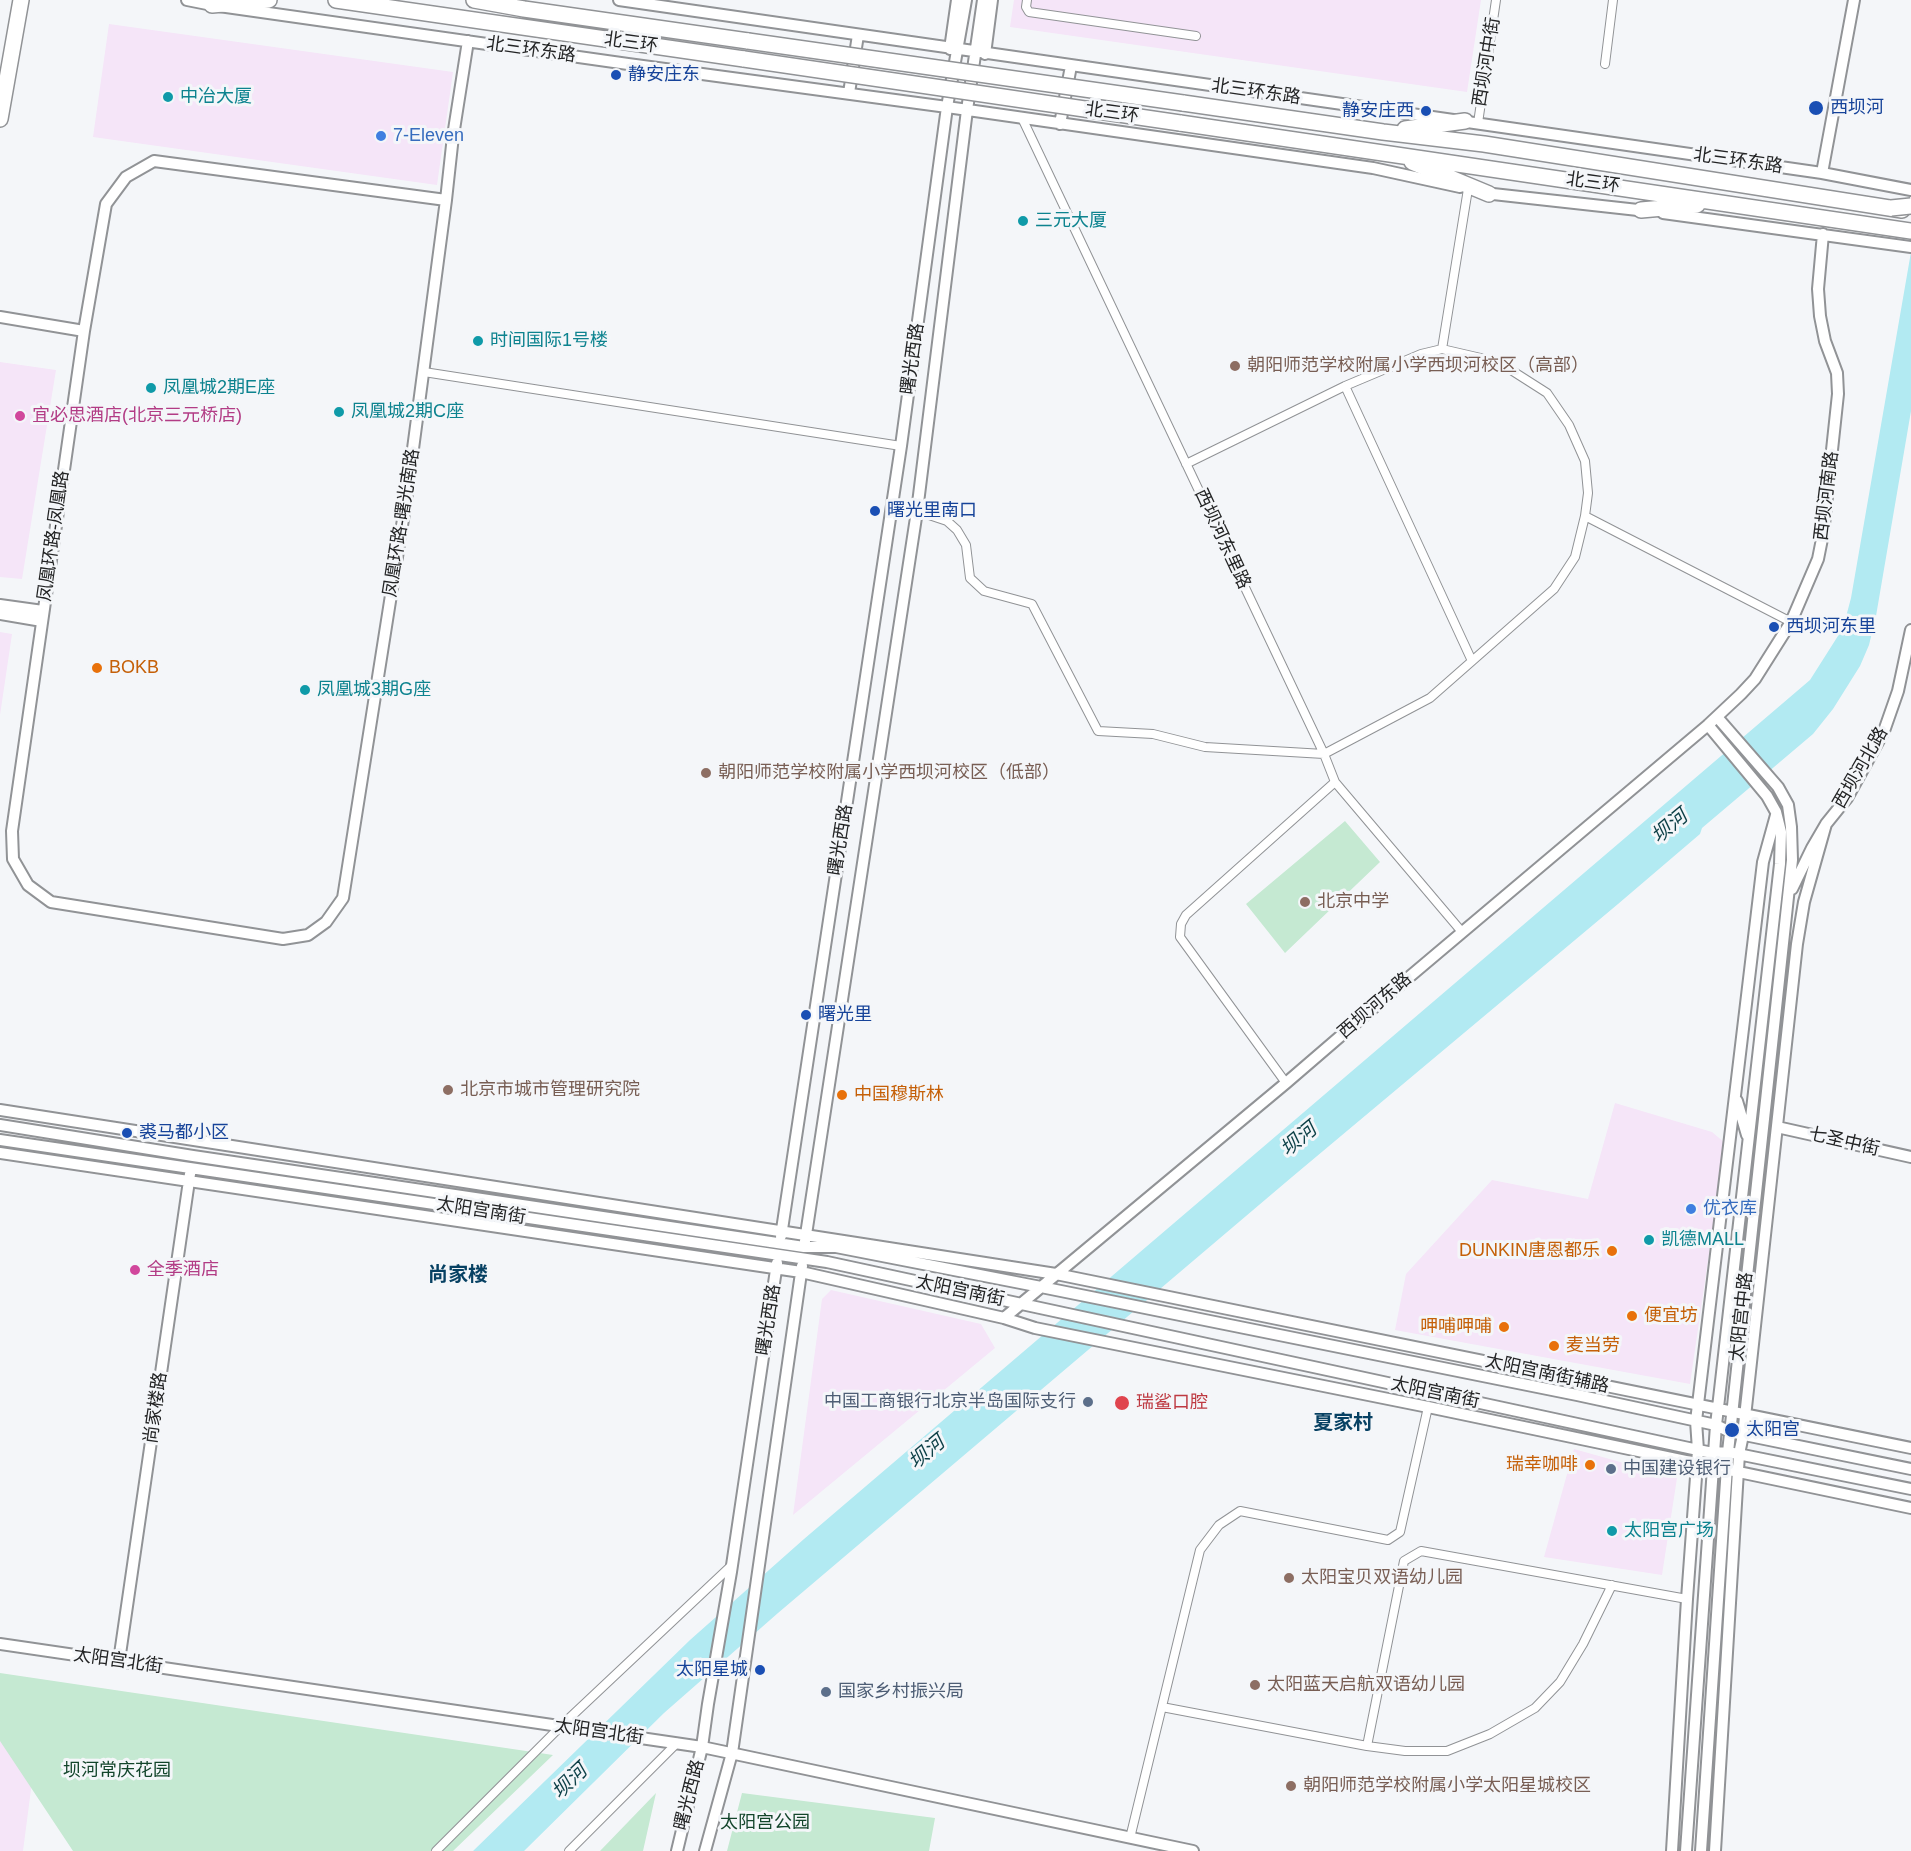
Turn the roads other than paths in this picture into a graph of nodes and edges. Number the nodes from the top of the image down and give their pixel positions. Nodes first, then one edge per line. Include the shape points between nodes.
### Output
1 (12, 0) edge
2 (21, 0) edge
3 (187, 0) edge
4 (269, 0) edge
5 (336, 0) edge
6 (474, 0) edge
7 (507, 0) edge
8 (619, 0) edge
9 (957, 0) edge
10 (966, 0) edge
11 (983, 0) edge
12 (992, 0) edge
13 (1027, 0) edge
14 (1496, 0) edge
15 (1613, 0) edge
16 (1854, 0) edge
17 (212, 5) junction
18 (524, 9) junction
19 (858, 35) junction
20 (1196, 36) dead end
21 (468, 41) junction
22 (954, 50) junction
23 (981, 53) junction
24 (1605, 64) dead end
25 (1071, 66) junction
26 (0, 92) edge
27 (849, 93) junction
28 (947, 107) junction
29 (967, 110) junction
30 (1022, 118) junction
31 (0, 119) edge
32 (1471, 122) junction
33 (1060, 124) junction
34 (1383, 132) junction
35 (1389, 153) junction
36 (1822, 173) junction
37 (1468, 189) junction
38 (1911, 190) edge
39 (1489, 194) junction
40 (446, 200) junction
41 (1724, 203) junction
42 (1911, 206) edge
43 (1891, 208) junction
44 (1641, 210) junction
45 (1911, 211) edge
46 (1911, 231) edge
47 (1823, 234) junction
48 (1911, 247) edge
49 (0, 317) edge
50 (84, 331) junction
51 (1442, 349) junction
52 (424, 372) junction
53 (1345, 386) junction
54 (901, 446) junction
55 (1186, 464) junction
56 (916, 511) junction
57 (1585, 516) junction
58 (0, 605) edge
59 (0, 614) edge
60 (43, 616) junction
61 (1791, 622) junction
62 (1911, 630) edge
63 (1472, 661) junction
64 (1717, 717) junction
65 (1708, 725) junction
66 (1324, 754) junction
67 (1335, 782) junction
68 (1776, 812) junction
69 (1826, 824) junction
70 (1787, 897) junction
71 (343, 898) joint
72 (1462, 932) junction
73 (1286, 1083) junction
74 (1780, 1094) junction
75 (1736, 1095) junction
76 (0, 1110) edge
77 (0, 1125) edge
78 (1777, 1127) junction
79 (0, 1140) edge
80 (1749, 1140) junction
81 (0, 1153) edge
82 (1760, 1155) junction
83 (193, 1156) junction
84 (1911, 1157) edge
85 (191, 1168) junction
86 (189, 1180) junction
87 (805, 1235) junction
88 (781, 1237) junction
89 (1718, 1240) junction
90 (1737, 1242) junction
91 (804, 1247) junction
92 (778, 1256) junction
93 (802, 1259) junction
94 (777, 1268) junction
95 (801, 1272) junction
96 (1056, 1274) junction
97 (1099, 1282) joint
98 (1041, 1287) junction
99 (1020, 1304) junction
100 (1004, 1318) junction
101 (1698, 1405) junction
102 (1428, 1407) junction
103 (1717, 1409) junction
104 (1732, 1412) junction
105 (1745, 1415) junction
106 (1696, 1421) junction
107 (1716, 1425) junction
108 (1730, 1432) junction
109 (1743, 1435) junction
110 (1911, 1449) edge
111 (1698, 1450) junction
112 (1728, 1452) junction
113 (1713, 1453) junction
114 (1740, 1454) junction
115 (1697, 1463) junction
116 (1712, 1466) junction
117 (1726, 1469) junction
118 (1911, 1469) edge
119 (1738, 1472) junction
120 (1911, 1489) edge
121 (1911, 1508) edge
122 (731, 1569) junction
123 (1612, 1585) junction
124 (1687, 1599) junction
125 (0, 1644) edge
126 (119, 1661) junction
127 (1683, 1673) junction
128 (1726, 1679) junction
129 (1162, 1707) junction
130 (1695, 1717) junction
131 (562, 1726) junction
132 (1709, 1729) junction
133 (676, 1743) junction
134 (1367, 1746) junction
135 (702, 1747) junction
136 (732, 1753) junction
137 (1130, 1838) junction
138 (435, 1851) edge
139 (569, 1851) edge
140 (677, 1851) edge
141 (705, 1851) edge
142 (1192, 1851) edge
143 (1672, 1851) edge
144 (1686, 1851) edge
145 (1701, 1851) edge
146 (1715, 1851) edge

1 - 26 highway
2 - 31 highway
3 - 17 street, 北三环东路
4 - 17 highway
5 - 35 highway, 北三环, bridge
6 - 18 highway, 北三环
7 - 18 highway
8 - 19 street, 北三环东路
9 - 22 street
10 - 22 street
11 - 23 street
12 - 23 street
13 - 20 street via 1029,12
14 - 32 street, 西坝河中街
15 - 24 street
16 - 36 street
17 - 21 street, 北三环东路
18 - 34 highway, 北三环, bridge
19 - 22 street, 北三环东路
19 - 27 street
21 - 27 street, 北三环东路
21 - 40 street, 凤凰环路-曙光南路
22 - 23 street, 北三环东路
22 - 28 street, 曙光西路
23 - 25 street, 北三环东路
23 - 29 street, 曙光西路
25 - 32 street, 北三环东路
25 - 33 street
27 - 28 street, 北三环东路
28 - 29 street, 北三环东路
28 - 54 street, 曙光西路
29 - 30 street
29 - 56 street, 曙光西路
30 - 33 street
30 - 55 street, 西坝河东里路
32 - 34 highway
32 - 36 street, 北三环东路
33 - 37 street via 1373,168
34 - 43 highway, 北三环 via 1484,144
35 - 39 highway
35 - 41 highway, 北三环
36 - 38 street, 北三环东路
37 - 39 street
37 - 51 street
39 - 44 street
40 - 50 street, 凤凰环路-凤凰路 via 154,161 126,177 106,204
40 - 52 street, 凤凰环路-曙光南路
41 - 44 highway
41 - 46 highway, 北三环
42 - 43 highway, bridge
43 - 45 highway, bridge
44 - 47 street
47 - 48 street
47 - 61 street, 西坝河南路 via 1820,316 1837,373 1837,414 1818,559
49 - 50 street
50 - 60 street, 凤凰环路-凤凰路
51 - 53 street
51 - 57 street via 1511,370 1547,393 1569,425 1585,461
52 - 54 street
52 - 71 street, 凤凰环路-曙光南路
53 - 55 street
53 - 63 street
54 - 88 street, 曙光西路
55 - 66 street, 西坝河东里路
56 - 66 street via 947,521 957,530 966,545 970,578 984,591 1032,604 1098,730 1153,734 1205,747
56 - 87 street, 曙光西路
57 - 61 street
57 - 63 street via 1575,558 1554,589
58 - 60 street
59 - 60 street
60 - 71 street, 凤凰环路-凤凰路 via 12,831 13,859 28,885 51,902 283,939 308,935 326,922
61 - 64 street, 西坝河南路 via 1755,679
62 - 69 street, 西坝河北路 via 1898,691 1884,731 1847,798
63 - 66 street via 1430,698
64 - 65 street, 西坝河南路
64 - 70 street, 太阳宫中路 via 1778,787 1788,805 1792,860
65 - 68 street, 太阳宫中路
65 - 72 street, 西坝河东路
66 - 67 street, 西坝河东里路
67 - 72 street, 西坝河东里路
67 - 73 street via 1180,924 1180,938
68 - 75 street, 太阳宫中路 via 1763,862
68 - 80 street, 太阳宫中路 via 1781,832 1780,864
69 - 70 street, 西坝河北路
69 - 74 street, 太阳宫中路 via 1804,902
70 - 82 street, 太阳宫中路
72 - 73 street, 西坝河东路
73 - 96 street, 西坝河东路
74 - 78 street, 太阳宫中路
74 - 82 street
75 - 80 street
75 - 89 street, 太阳宫中路
76 - 88 street, 太阳宫南街
77 - 83 street, 太阳宫南街
78 - 84 street, 七圣中街
78 - 105 street, 太阳宫中路
79 - 85 street, 太阳宫南街
80 - 90 street, 太阳宫中路
81 - 86 street, 太阳宫南街
82 - 104 street, 太阳宫中路
83 - 85 street, 尚家楼路
83 - 88 street, 太阳宫南街
85 - 86 street, 尚家楼路
85 - 92 street, 太阳宫南街
86 - 94 street, 太阳宫南街
86 - 126 street, 尚家楼路
87 - 88 street, 太阳宫南街
87 - 91 street, 曙光西路
87 - 96 street, 太阳宫南街
88 - 91 street, 太阳宫南街
88 - 92 street, 曙光西路
89 - 90 street
89 - 101 street, 太阳宫中路
90 - 103 street, 太阳宫中路
91 - 93 street, 曙光西路
91 - 98 street, 太阳宫南街 via 836,1247
92 - 93 street, 太阳宫南街
92 - 94 street, 曙光西路
93 - 95 street, 曙光西路
93 - 99 street, 太阳宫南街
94 - 95 street, 太阳宫南街
94 - 122 street, 曙光西路
95 - 100 street, 太阳宫南街
95 - 136 street, 曙光西路
96 - 97 street, 太阳宫南街
96 - 98 street, 西坝河东路
97 - 101 street, 太阳宫南街辅路
98 - 99 street, 西坝河东路
98 - 106 street, 太阳宫南街
99 - 100 street, 西坝河东路
99 - 111 street, 太阳宫南街
100 - 102 street, 太阳宫南街 via 1044,1330
101 - 103 street, 太阳宫南街辅路
101 - 106 street, 太阳宫中路
102 - 115 street, 太阳宫南街
102 - 129 street via 1400,1532 1388,1540 1240,1511 1219,1526 1200,1550
103 - 104 street, 太阳宫南街辅路
103 - 107 street, 太阳宫中路
104 - 105 street, 太阳宫南街辅路
104 - 108 street, 太阳宫中路
105 - 109 street, 太阳宫中路
105 - 110 street, 太阳宫南街辅路
106 - 107 street, 太阳宫南街
106 - 111 street, 太阳宫中路
107 - 108 street, 太阳宫南街
107 - 113 street, 太阳宫中路
108 - 109 street, 太阳宫南街
108 - 112 street, 太阳宫中路
109 - 114 street, 太阳宫中路
109 - 118 street
111 - 113 street, 太阳宫南街
111 - 115 street, 太阳宫中路
112 - 113 street, 太阳宫南街
112 - 114 street, 太阳宫南街
112 - 117 street, 太阳宫中路
113 - 116 street, 太阳宫中路
114 - 119 street, 太阳宫中路
114 - 120 street, 太阳宫南街
115 - 116 street, 太阳宫南街
115 - 124 street, 太阳宫中路
116 - 117 street, 太阳宫南街
116 - 130 street, 太阳宫中路
117 - 119 street, 太阳宫南街
117 - 132 street, 太阳宫中路
119 - 121 street, 太阳宫南街
119 - 128 street, 太阳宫中路
122 - 131 street
122 - 135 street, 曙光西路
123 - 124 street
123 - 134 street via 1560,1682 1535,1708 1490,1734 1448,1751
123 - 134 street via 1421,1551 1404,1561
124 - 127 street, 太阳宫中路
125 - 126 street, 太阳宫北街
126 - 131 street, 太阳宫北街
127 - 130 street
127 - 143 street, 太阳宫中路
128 - 132 street
128 - 146 street, 太阳宫中路
129 - 134 street
129 - 137 street
130 - 144 street, 太阳宫中路
131 - 133 street, 太阳宫北街
131 - 138 street
132 - 145 street, 太阳宫中路
133 - 135 street, 太阳宫北街
133 - 139 street
135 - 136 street, 太阳宫北街
135 - 140 street, 曙光西路
136 - 137 street, 太阳宫北街
136 - 141 street, 曙光西路
137 - 142 street, 太阳宫北街

